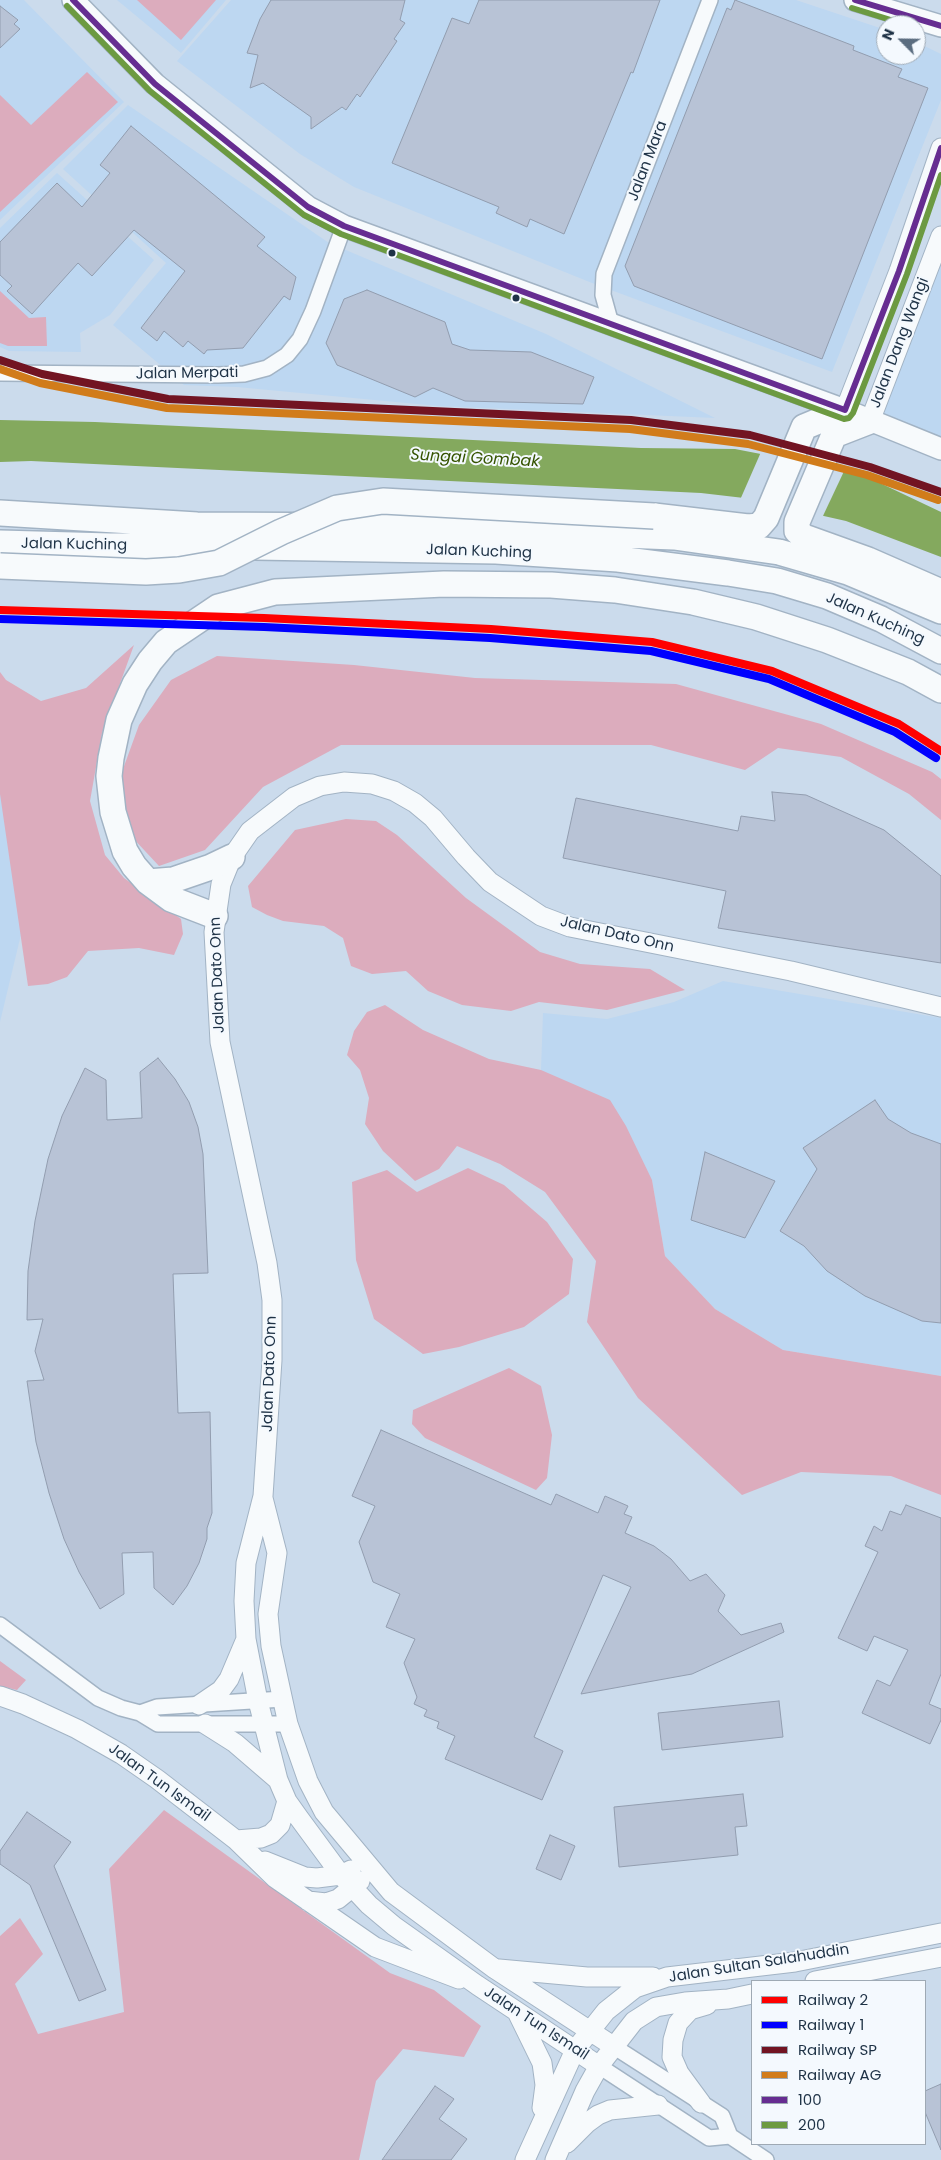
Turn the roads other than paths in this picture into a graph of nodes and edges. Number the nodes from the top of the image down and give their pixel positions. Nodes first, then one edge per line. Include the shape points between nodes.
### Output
1 (72, 0) edge
2 (710, 0) edge
3 (855, 0) edge
4 (941, 26) edge
5 (941, 148) edge
6 (344, 226) junction
7 (941, 236) edge
8 (611, 324) junction
9 (0, 373) edge
10 (845, 410) junction
11 (870, 421) junction
12 (941, 449) edge
13 (0, 513) edge
14 (0, 543) edge
15 (0, 566) edge
16 (941, 592) edge
17 (941, 610) edge
18 (941, 651) edge
19 (941, 690) edge
20 (232, 857) junction
21 (148, 882) junction
22 (214, 916) junction
23 (941, 1007) edge
24 (263, 1496) junction
25 (0, 1625) edge
26 (246, 1639) junction
27 (0, 1696) edge
28 (283, 1699) junction
29 (258, 1701) junction
30 (199, 1705) junction
31 (140, 1713) junction
32 (205, 1724) junction
33 (288, 1724) junction
34 (264, 1725) junction
35 (278, 1780) junction
36 (287, 1801) junction
37 (236, 1840) junction
38 (256, 1857) junction
39 (368, 1866) junction
40 (347, 1882) junction
41 (308, 1902) junction
42 (941, 1933) edge
43 (941, 1957) edge
44 (495, 1969) junction
45 (667, 1977) junction
46 (820, 1980) edge
47 (477, 1985) junction
48 (751, 1994) edge
49 (728, 1999) junction
50 (516, 2011) junction
51 (590, 2031) junction
52 (613, 2046) junction
53 (575, 2050) junction
54 (599, 2066) junction
55 (701, 2103) junction
56 (658, 2105) junction
57 (539, 2127) junction
58 (730, 2136) junction
59 (556, 2157) edge
60 (525, 2160) edge
61 (766, 2160) edge

1 - 6 main road via 155,84 308,207
2 - 8 street, Jalan Mara via 604,274 604,295
3 - 4 main road
5 - 10 street, Jalan Dang Wangi via 899,271
6 - 8 main road
6 - 9 street, Jalan Merpati via 300,339 287,355 266,368 244,374 218,375
7 - 11 street, Jalan Dang Wangi
8 - 10 main road
10 - 11 main road
10 - 15 highway, bridge via 804,427 766,518 759,526 654,516 383,501 337,508 219,562 179,570 146,572
11 - 12 main road
11 - 16 highway via 834,435 797,522 797,531 804,537
13 - 17 highway, Jalan Kuching via 197,525 390,526 674,537 779,552 848,572
14 - 18 highway, Jalan Kuching via 496,551 618,559 777,581 827,596 872,615
19 - 21 highway via 908,672 828,640 756,617 693,602 615,590 551,585 444,584 275,592 218,607 166,642 136,684 119,720 111,758 113,812 125,851
20 - 21 highway via 173,880
20 - 22 street, Jalan Dato Onn via 220,884
20 - 23 street, Jalan Dato Onn via 250,831 294,797 320,786 344,782 372,784 415,802 490,882 542,916 570,927 791,971
21 - 22 highway via 171,899
22 - 24 street, Jalan Dato Onn via 220,1042 272,1300 272,1360
24 - 26 street, Jalan Dato Onn via 246,1563
24 - 28 street, Jalan Dato Onn via 277,1553 268,1614 271,1646
25 - 31 street via 98,1698
26 - 29 street, Jalan Dato Onn
26 - 30 street via 229,1679 221,1690
27 - 37 street, Jalan Tun Ismail via 77,1729 121,1754
28 - 29 street
28 - 33 street, Jalan Dato Onn
29 - 30 street
29 - 34 street, Jalan Dato Onn
30 - 31 street via 157,1707
31 - 32 street via 158,1724
32 - 34 street
32 - 35 street via 235,1743
33 - 34 street
33 - 39 street, Jalan Tun Ismail via 308,1781 324,1812
34 - 35 street, Jalan Tun Ismail
35 - 36 street, Jalan Tun Ismail
36 - 37 street via 280,1825 271,1834
36 - 40 street, Jalan Tun Ismail
37 - 38 street, Jalan Tun Ismail
38 - 40 street, Jalan Tun Ismail via 305,1877
38 - 41 street, Jalan Tun Ismail via 275,1878
39 - 40 street, Jalan Tun Ismail
39 - 44 street, Jalan Tun Ismail via 391,1892
40 - 41 street, Jalan Tun Ismail via 338,1899 326,1903
40 - 47 street, Jalan Tun Ismail via 394,1926
41 - 47 street via 375,1947
42 - 45 street, Jalan Sultan Salahuddin via 795,1962
43 - 46 street, Jalan Sultan Salahuddin
44 - 45 street via 587,1977
44 - 51 street, Jalan Tun Ismail
45 - 51 street, Jalan Sultan Salahuddin via 635,1988 620,1998
47 - 50 street, Jalan Tun Ismail
48 - 49 street, Jalan Sultan Salahuddin
49 - 52 street, Jalan Sultan Salahuddin via 656,2007 634,2021
49 - 55 street via 690,2010 678,2023 673,2040 672,2057 679,2074
50 - 53 street, Jalan Tun Ismail
50 - 57 street via 542,2063 545,2084
51 - 52 street, Jalan Tun Ismail
51 - 53 street, Jalan Sultan Salahuddin
52 - 54 street, Jalan Sultan Salahuddin
52 - 55 street, Jalan Tun Ismail
53 - 54 street, Jalan Tun Ismail
53 - 57 street, Jalan Sultan Salahuddin
54 - 56 street, Jalan Tun Ismail
54 - 59 street, Jalan Sultan Salahuddin
55 - 58 street, Jalan Tun Ismail via 722,2116
56 - 58 street, Jalan Tun Ismail via 709,2138
56 - 59 street via 610,2110 598,2115
57 - 60 street, Jalan Sultan Salahuddin
58 - 61 street, Jalan Tun Ismail

